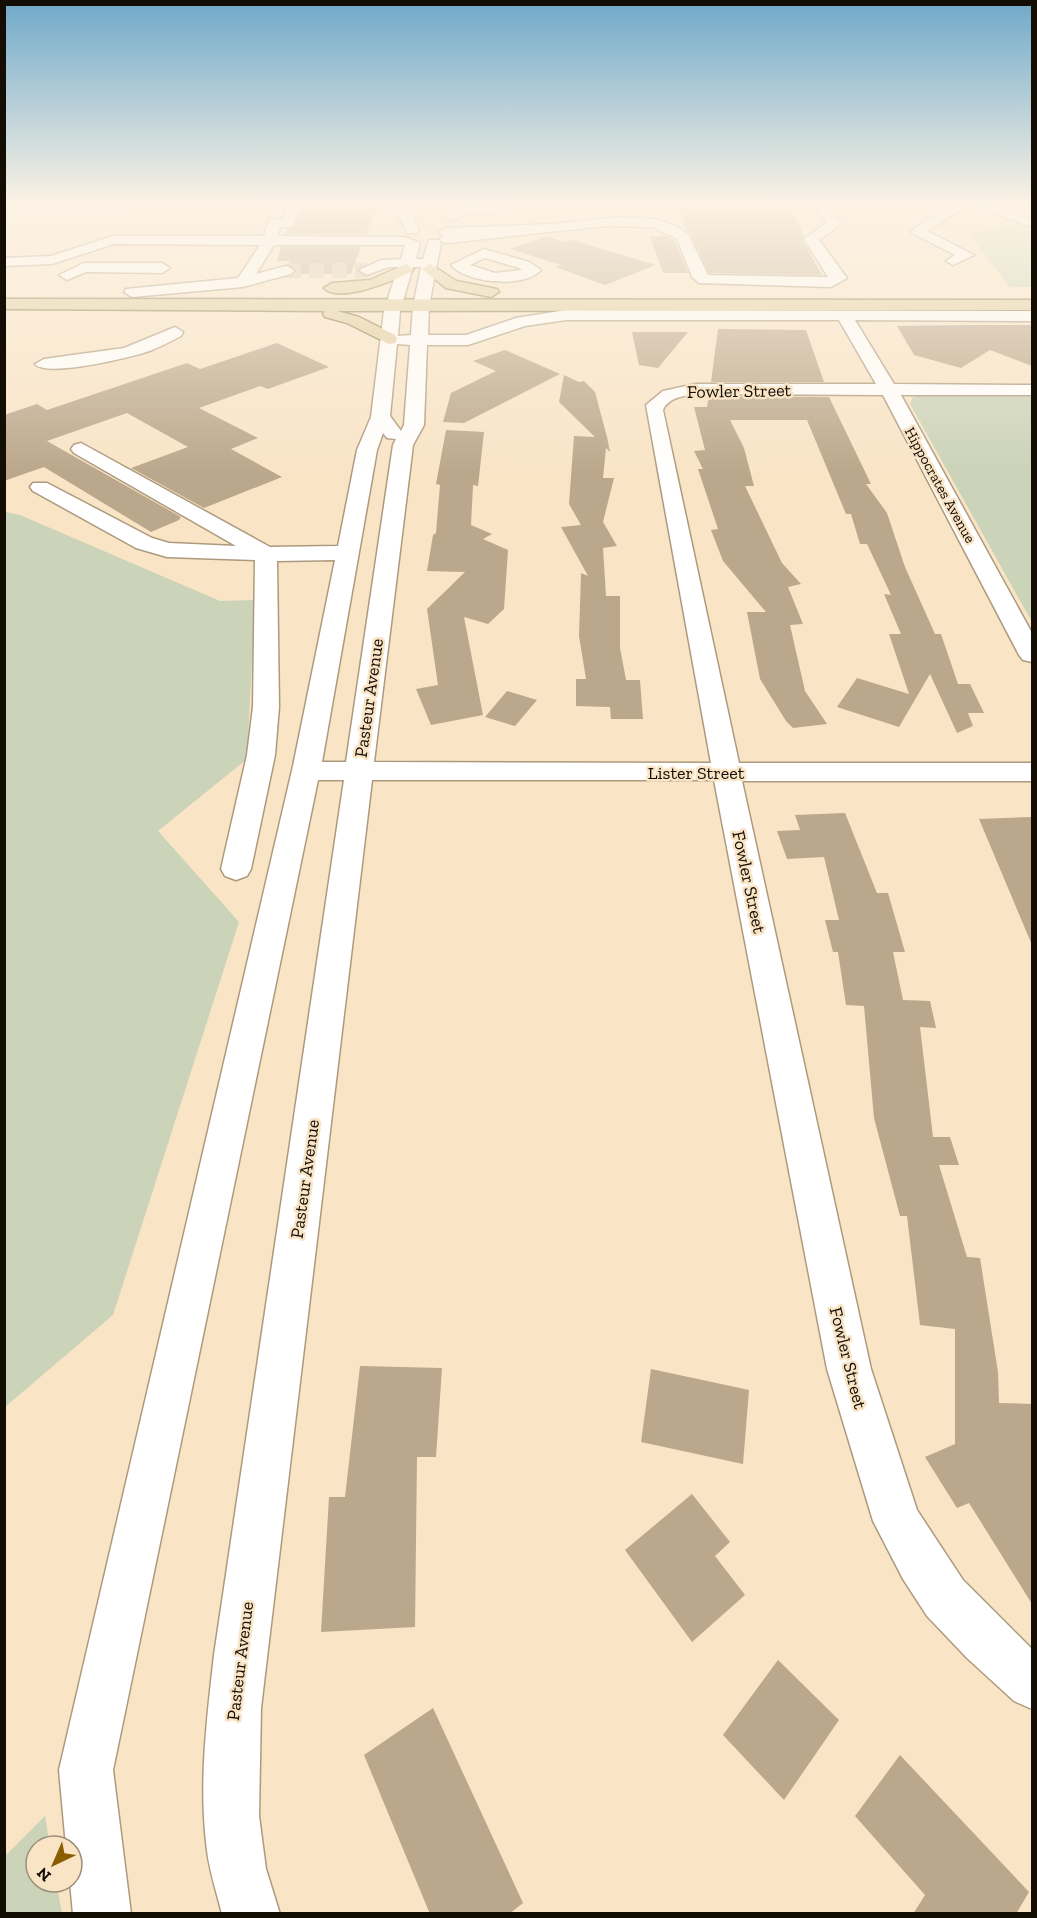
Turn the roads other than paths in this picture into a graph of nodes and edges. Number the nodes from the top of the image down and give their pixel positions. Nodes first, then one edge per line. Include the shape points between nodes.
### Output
1 (339, 295) edge
2 (396, 295) edge
3 (424, 295) edge
4 (487, 295) edge
5 (899, 295) edge
6 (395, 299) junction
7 (423, 299) junction
8 (504, 299) junction
9 (4, 304) edge
10 (1032, 305) edge
11 (269, 306) junction
12 (1032, 316) edge
13 (844, 317) junction
14 (175, 332) dead end
15 (421, 333) junction
16 (389, 339) junction
17 (468, 340) junction
18 (44, 364) dead end
19 (417, 364) junction
20 (889, 390) junction
21 (1032, 390) edge
22 (392, 431) junction
23 (81, 449) dead end
24 (40, 487) dead end
25 (347, 553) junction
26 (266, 554) junction
27 (1032, 655) edge
28 (307, 766) junction
29 (359, 772) junction
30 (1032, 772) edge
31 (726, 773) junction
32 (236, 869) dead end
33 (1032, 1683) edge
34 (102, 1914) edge
35 (251, 1914) edge

1 - 6 main road
2 - 6 street, Pasteur Avenue
3 - 7 street, Pasteur Avenue
4 - 8 main road
5 - 8 main road
6 - 7 main road
6 - 11 main road
6 - 16 street, Pasteur Avenue
7 - 8 main road
7 - 15 street, Pasteur Avenue
8 - 10 main road
8 - 15 main road via 445,315
9 - 11 main road
11 - 16 main road via 340,316
12 - 13 street
13 - 17 street via 556,315 522,321
13 - 20 street, Hippocrates Avenue
14 - 18 street via 108,357
15 - 16 street
15 - 17 street
15 - 19 street, Pasteur Avenue
16 - 22 street, Pasteur Avenue
17 - 19 street
19 - 22 street, Pasteur Avenue via 414,425
20 - 21 street, Fowler Street
20 - 27 street, Hippocrates Avenue
20 - 31 street, Fowler Street via 691,390 668,395 654,405
22 - 25 street via 367,450
22 - 29 street, Pasteur Avenue
23 - 26 street
24 - 26 street via 144,543 167,550
25 - 26 street
25 - 28 street
26 - 32 street via 266,707 261,755
28 - 29 street, Lister Street via 312,772
28 - 34 street via 86,1770
29 - 31 street, Lister Street
29 - 35 street, Pasteur Avenue via 232,1733 232,1803 238,1868
30 - 31 street, Lister Street
31 - 33 street, Fowler Street via 849,1369 879,1470 897,1521 945,1598

